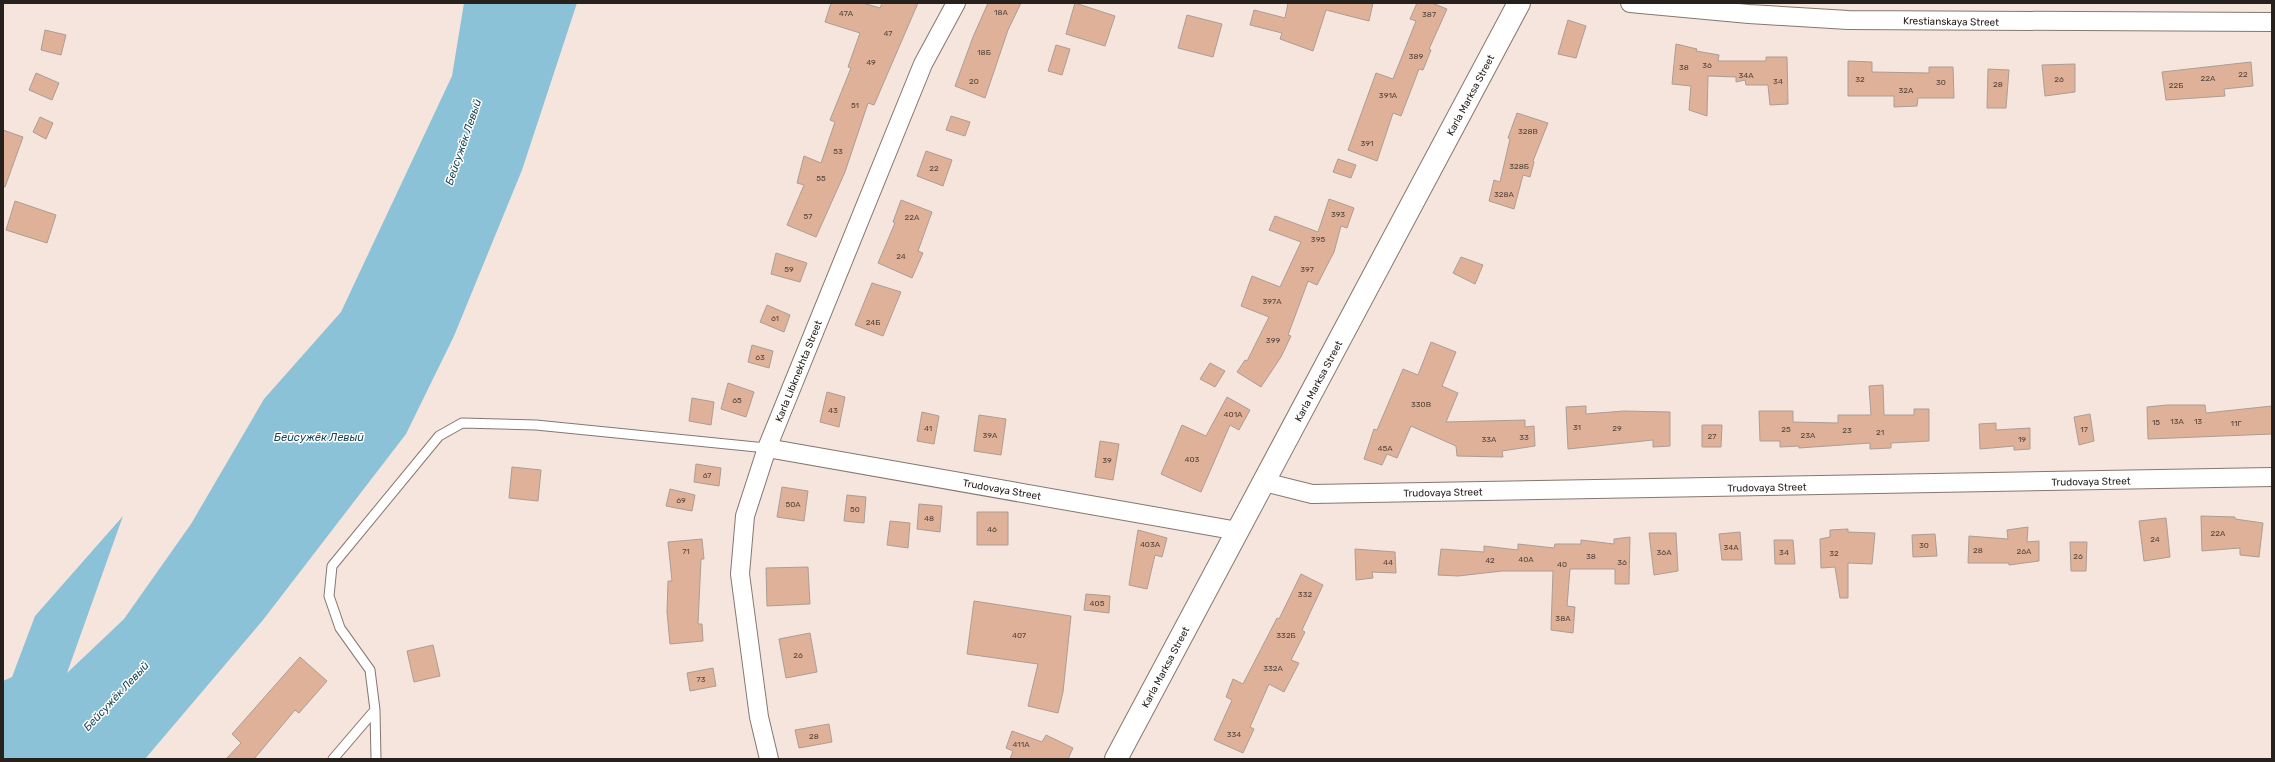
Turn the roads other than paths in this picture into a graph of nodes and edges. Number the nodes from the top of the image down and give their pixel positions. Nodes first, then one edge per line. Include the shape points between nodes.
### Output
1 (956, 3) edge
2 (1519, 3) edge
3 (1630, 3) edge
4 (2272, 22) edge
5 (767, 448) junction
6 (2272, 477) edge
7 (1264, 482) junction
8 (1238, 531) junction
9 (375, 710) junction
10 (333, 759) edge
11 (376, 759) edge
12 (769, 759) edge
13 (1116, 759) edge

1 - 5 street, Karla Libknekhta Street via 923,64
2 - 7 main road, Karla Marksa Street
3 - 4 street, Krestianskaya Street via 1848,20
5 - 8 street, Trudovaya Street
5 - 9 lane via 536,425 462,423 439,436 332,566 329,596 340,628 370,670
5 - 12 street, Karla Libknekhta Street via 744,516 740,574 759,717
6 - 7 street, Trudovaya Street via 1312,494
7 - 8 main road, Karla Marksa Street
8 - 13 main road, Karla Marksa Street
9 - 10 lane
9 - 11 lane

